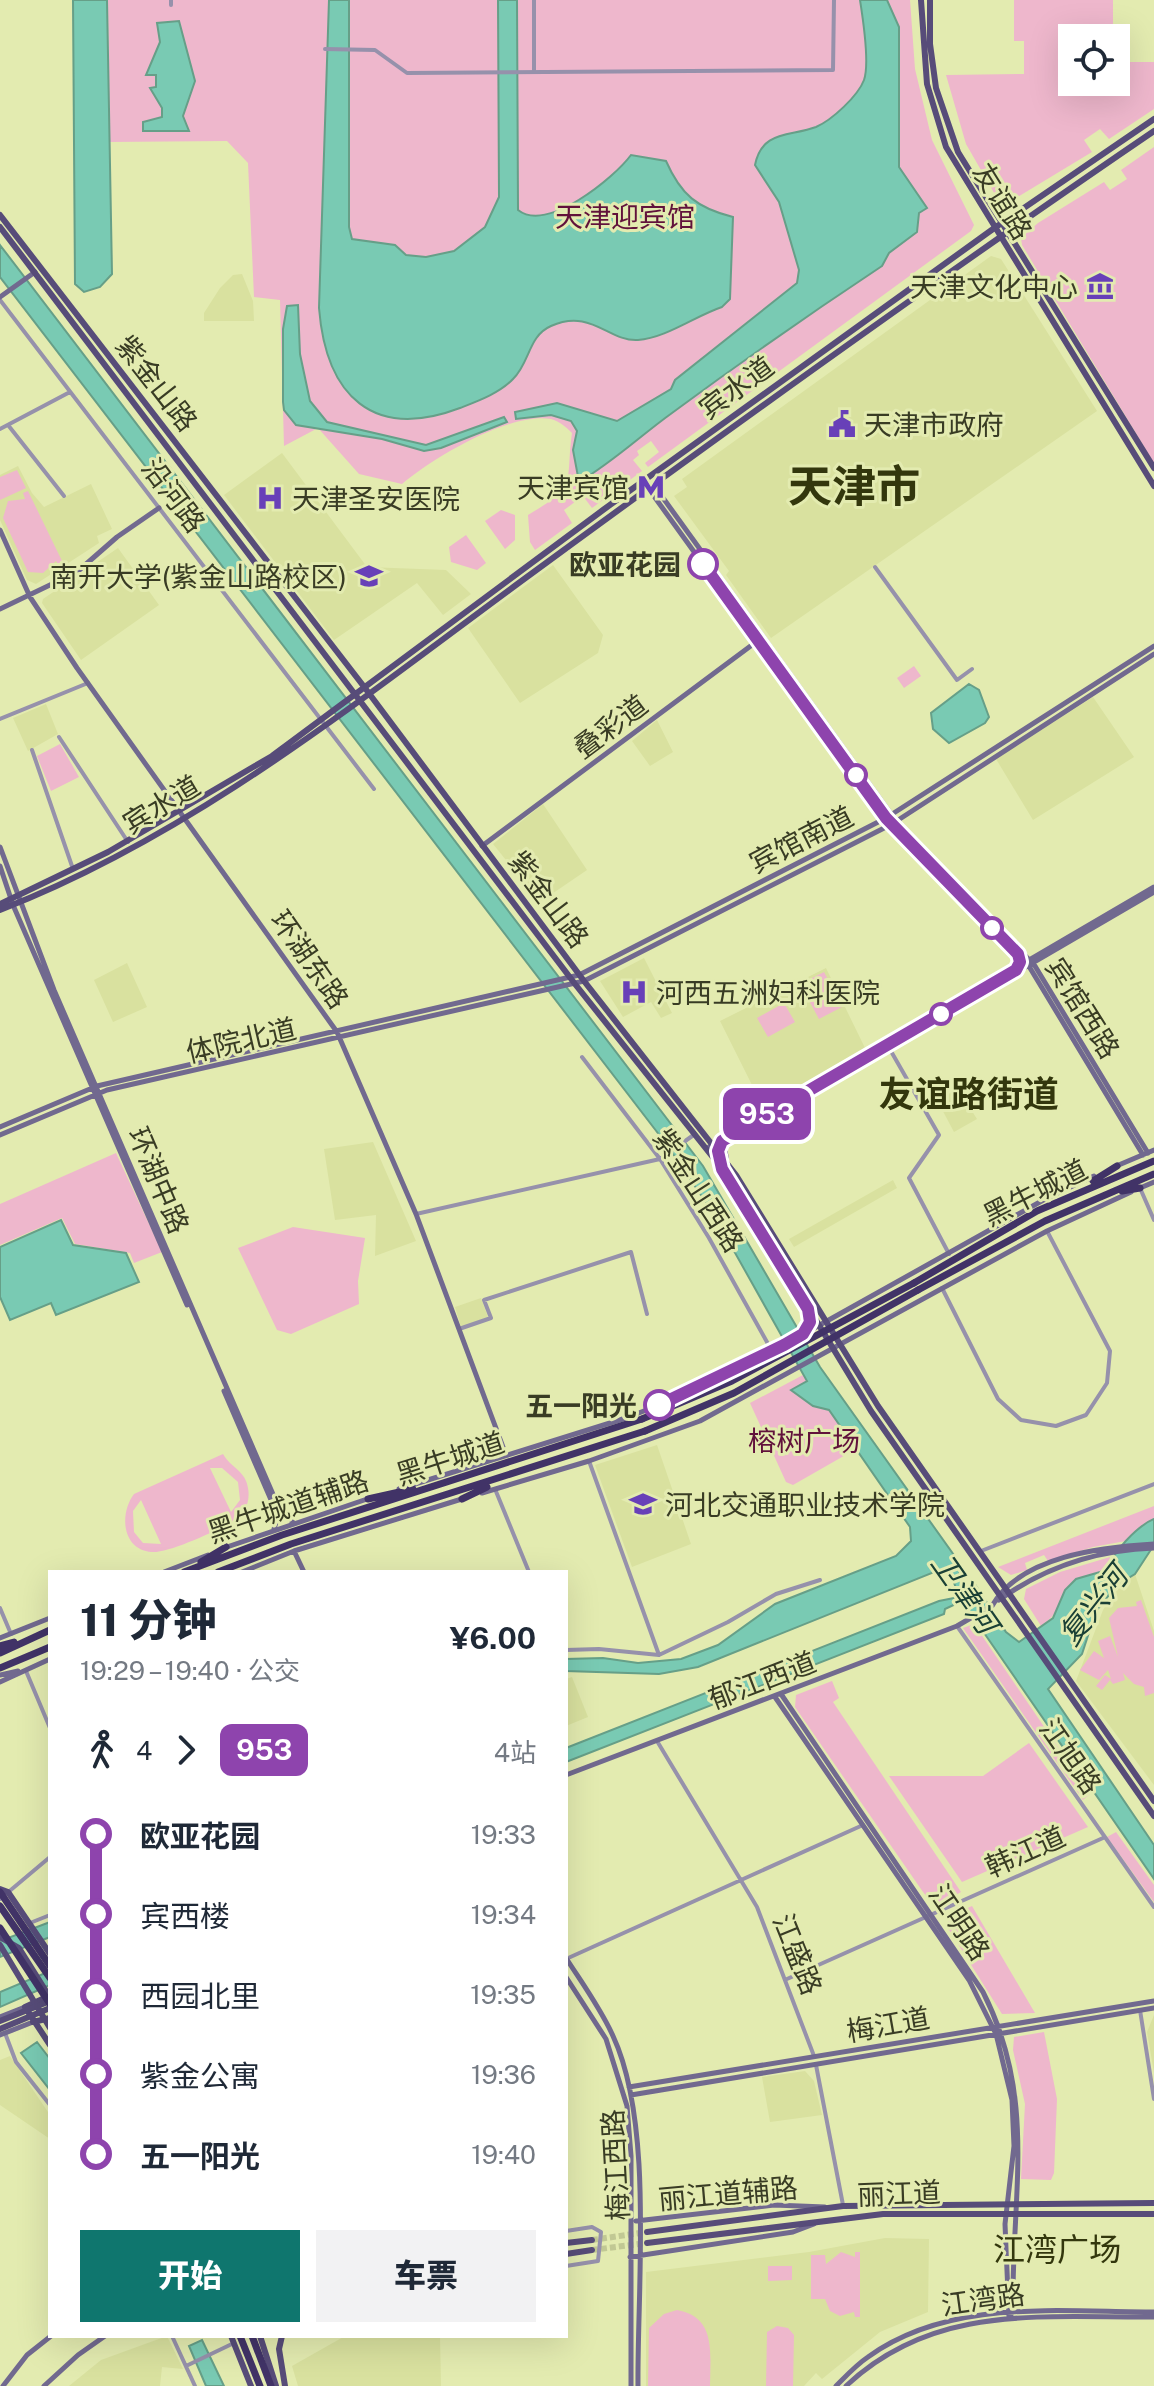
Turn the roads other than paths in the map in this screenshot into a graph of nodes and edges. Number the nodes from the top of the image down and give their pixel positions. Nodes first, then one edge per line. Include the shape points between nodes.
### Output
1 (534, 0) edge
2 (834, 0) edge
3 (921, 0) edge
4 (930, 0) edge
5 (325, 49) dead end
6 (534, 72) junction
7 (1154, 119) edge
8 (1154, 131) edge
9 (0, 215) edge
10 (1002, 223) junction
11 (0, 227) edge
12 (993, 229) junction
13 (1008, 232) junction
14 (999, 238) junction
15 (36, 271) junction
16 (1, 297) edge
17 (70, 392) junction
18 (8, 425) junction
19 (0, 429) edge
20 (1154, 468) edge
21 (648, 483) junction
22 (1154, 486) edge
23 (64, 496) dead end
24 (159, 508) junction
25 (0, 530) edge
26 (875, 567) dead end
27 (30, 597) junction
28 (0, 609) edge
29 (761, 639) junction
30 (1154, 646) edge
31 (1154, 654) edge
32 (972, 669) dead end
33 (88, 683) junction
34 (366, 691) junction
35 (355, 699) junction
36 (0, 719) edge
37 (323, 723) junction
38 (59, 737) dead end
39 (32, 750) dead end
40 (374, 789) dead end
41 (184, 814) junction
42 (889, 816) junction
43 (894, 822) junction
44 (128, 842) junction
45 (482, 846) junction
46 (0, 847) edge
47 (0, 866) edge
48 (73, 870) junction
49 (1154, 889) edge
50 (15, 900) junction
51 (0, 904) edge
52 (0, 910) edge
53 (1019, 953) junction
54 (1028, 964) junction
55 (1017, 972) junction
56 (582, 978) junction
57 (573, 981) junction
58 (338, 1035) junction
59 (889, 1046) junction
60 (582, 1057) dead end
61 (96, 1090) junction
62 (0, 1127) edge
63 (702, 1129) junction
64 (695, 1134) junction
65 (0, 1135) edge
66 (730, 1137) junction
67 (714, 1148) junction
68 (1148, 1153) edge
69 (660, 1159) junction
70 (1154, 1161) edge
71 (725, 1166) junction
72 (1117, 1166) junction
73 (1154, 1174) edge
74 (1154, 1182) edge
75 (1140, 1188) junction
76 (1108, 1194) junction
77 (1071, 1195) junction
78 (416, 1214) junction
79 (1154, 1220) edge
80 (1047, 1231) junction
81 (949, 1254) junction
82 (916, 1286) junction
83 (942, 1288) junction
84 (808, 1309) junction
85 (647, 1314) dead end
86 (822, 1324) junction
87 (459, 1329) junction
88 (803, 1334) junction
89 (825, 1338) junction
90 (839, 1343) junction
91 (831, 1348) junction
92 (772, 1351) junction
93 (816, 1356) junction
94 (733, 1372) junction
95 (744, 1398) junction
96 (506, 1455) junction
97 (589, 1461) junction
98 (526, 1469) junction
99 (446, 1482) junction
100 (1154, 1484) edge
101 (495, 1489) junction
102 (368, 1499) junction
103 (462, 1499) junction
104 (293, 1522) junction
105 (273, 1529) junction
106 (1154, 1546) edge
107 (226, 1547) junction
108 (294, 1551) junction
109 (979, 1552) junction
110 (169, 1570) edge
111 (187, 1570) edge
112 (189, 1570) edge
113 (223, 1570) edge
114 (247, 1570) edge
115 (303, 1570) edge
116 (528, 1570) edge
117 (820, 1580) dead end
118 (1007, 1591) junction
119 (1000, 1596) junction
120 (0, 1608) edge
121 (48, 1619) edge
122 (957, 1626) junction
123 (48, 1631) edge
124 (11, 1634) junction
125 (35, 1636) junction
126 (0, 1638) edge
127 (0, 1646) edge
128 (48, 1648) edge
129 (568, 1650) edge
130 (0, 1653) edge
131 (659, 1655) junction
132 (48, 1660) edge
133 (0, 1668) edge
134 (26, 1670) junction
135 (0, 1675) edge
136 (0, 1682) edge
137 (1068, 1686) junction
138 (778, 1696) junction
139 (48, 1723) edge
140 (657, 1741) junction
141 (568, 1774) edge
142 (1154, 1801) edge
143 (1154, 1816) edge
144 (866, 1824) junction
145 (1103, 1838) junction
146 (48, 1858) edge
147 (743, 1879) junction
148 (2, 1889) edge
149 (0, 1899) edge
150 (0, 1906) edge
151 (1154, 1907) edge
152 (48, 1916) edge
153 (928, 1916) junction
154 (30, 1923) junction
155 (0, 1928) edge
156 (0, 1940) edge
157 (48, 1951) edge
158 (568, 1957) edge
159 (568, 1961) edge
160 (48, 1963) edge
161 (48, 1975) edge
162 (787, 1979) junction
163 (568, 1980) edge
164 (48, 1997) edge
165 (48, 1998) edge
166 (48, 1999) edge
167 (48, 1999) edge
168 (48, 2000) edge
169 (1154, 2001) edge
170 (25, 2007) junction
171 (1154, 2008) edge
172 (1140, 2010) junction
173 (48, 2018) edge
174 (0, 2019) edge
175 (33, 2022) junction
176 (48, 2024) edge
177 (997, 2030) junction
178 (2, 2032) edge
179 (48, 2042) edge
180 (815, 2061) junction
181 (629, 2087) junction
182 (631, 2095) junction
183 (1154, 2099) edge
184 (48, 2102) edge
185 (1010, 2202) junction
186 (1154, 2203) edge
187 (843, 2206) junction
188 (830, 2207) junction
189 (1009, 2214) junction
190 (1154, 2214) edge
191 (826, 2219) junction
192 (638, 2221) junction
193 (631, 2222) junction
194 (568, 2231) edge
195 (647, 2232) tunnel mouth
196 (592, 2240) tunnel mouth
197 (568, 2243) edge
198 (647, 2243) tunnel mouth
199 (592, 2250) tunnel mouth
200 (568, 2254) edge
201 (638, 2256) junction
202 (630, 2257) junction
203 (568, 2266) edge
204 (1009, 2313) junction
205 (1154, 2315) edge
206 (48, 2338) edge
207 (102, 2338) edge
208 (173, 2338) edge
209 (241, 2338) edge
210 (253, 2338) edge
211 (261, 2338) edge
212 (282, 2338) edge
213 (232, 2340) edge
214 (186, 2366) junction
215 (3, 2386) edge
216 (44, 2386) edge
217 (195, 2386) edge
218 (251, 2386) edge
219 (260, 2386) edge
220 (273, 2386) edge
221 (285, 2386) edge
222 (631, 2386) edge
223 (638, 2386) edge
224 (836, 2386) edge
225 (846, 2386) edge

1 - 6 street
2 - 6 street via 833,70
3 - 12 main road, 友谊路 via 926,76 940,133
4 - 10 main road, 友谊路 via 932,59 949,134
5 - 6 street via 382,52 407,73
7 - 10 main road, 宾水道
8 - 13 main road, 宾水道
9 - 15 main road, 紫金山路
10 - 12 main road, 宾水道
10 - 13 main road, 友谊路
11 - 15 main road, 紫金山路
12 - 14 main road, 友谊路
12 - 21 main road, 宾水道
13 - 14 main road, 宾水道
13 - 20 main road, 友谊路
14 - 21 main road, 宾水道
14 - 22 main road, 友谊路
15 - 16 main road
15 - 34 main road, 紫金山路
15 - 35 main road, 紫金山路
16 - 17 street, 沿河路
17 - 18 street
17 - 24 street, 沿河路
18 - 19 street
18 - 23 street
21 - 29 main road, 宾馆西路
21 - 34 main road, 宾水道
24 - 27 main road via 77,572
24 - 37 street, 沿河路
25 - 27 main road, 环湖东路
26 - 32 street via 957,680
27 - 28 main road
27 - 33 main road, 环湖东路
29 - 42 main road, 宾馆西路
29 - 45 main road, 叠彩道
30 - 42 main road, 宾馆南道
31 - 43 main road, 宾馆南道
33 - 36 street
33 - 41 main road, 环湖东路
34 - 35 main road, 宾水道
34 - 45 main road, 紫金山路
35 - 37 main road, 宾水道
35 - 57 main road, 紫金山路
37 - 40 street, 沿河路
37 - 41 main road, 宾水道
38 - 44 street
39 - 48 street
41 - 44 main road, 宾水道
41 - 50 main road, 宾水道 via 112,859
41 - 58 main road, 环湖东路
42 - 43 main road, 宾馆西路
42 - 56 main road, 宾馆南道
43 - 53 main road, 宾馆西路
43 - 56 main road, 宾馆南道
44 - 48 main road, 宾水道
45 - 56 main road, 紫金山路
46 - 50 main road, 环湖中路
47 - 50 main road
48 - 50 main road, 宾水道
49 - 54 main road
50 - 51 main road, 宾水道
50 - 52 main road, 宾水道
50 - 61 main road, 环湖中路
53 - 54 main road, 宾馆西路
53 - 55 main road
54 - 55 main road
54 - 68 main road, 宾馆西路
55 - 59 main road
56 - 57 main road
56 - 63 main road, 紫金山路
57 - 58 main road, 体院北道
57 - 64 main road, 紫金山路
58 - 61 main road, 体院北道
58 - 78 main road, 环湖东路
59 - 66 main road
59 - 81 street via 939,1135 909,1178
60 - 69 street, 紫金山西路
61 - 62 main road, 体院北道
61 - 65 main road, 体院北道
61 - 104 main road, 环湖中路 via 282,1515
61 - 105 main road, 环湖中路 via 278,1516
63 - 64 street
63 - 67 main road, 紫金山路
64 - 67 main road, 紫金山路
64 - 69 street
66 - 67 main road
66 - 71 main road via 724,1148
67 - 71 main road, 紫金山路
68 - 72 main road
69 - 78 street
69 - 92 street, 紫金山西路
70 - 77 highway, 黑牛城道
71 - 84 main road, 紫金山路
71 - 86 main road, 紫金山路
72 - 77 highway
72 - 81 main road via 1047,1198
73 - 76 highway, 黑牛城道
74 - 75 main road
75 - 76 highway
75 - 79 street
75 - 80 main road
76 - 82 highway, 黑牛城道
77 - 82 highway, 黑牛城道
78 - 87 main road, 环湖东路
80 - 83 main road
80 - 83 street via 1110,1351 1107,1383 1086,1415 1056,1426 1021,1420 998,1399
81 - 86 main road
82 - 98 highway, 黑牛城道, bridge via 734,1393 645,1431
82 - 99 highway, 黑牛城道, bridge via 732,1381 642,1419
83 - 90 main road
84 - 86 main road, 紫金山路
84 - 88 main road via 810,1322
85 - 87 street via 631,1252 484,1300 491,1318
86 - 88 main road
86 - 89 main road, 紫金山路
86 - 90 main road, 紫金山路
87 - 96 main road, 环湖东路
88 - 92 main road, 黑牛城道辅路
89 - 91 main road, 紫金山路
89 - 93 main road
90 - 91 main road
90 - 109 main road, 紫金山路
91 - 93 main road
91 - 119 main road, 紫金山路
92 - 94 main road, 黑牛城道辅路
93 - 95 main road, 黑牛城道辅路
94 - 95 main road
94 - 96 main road, 黑牛城道辅路 via 626,1418
95 - 97 main road, 黑牛城道辅路 via 700,1421
96 - 102 main road, 黑牛城道辅路
97 - 101 main road, 黑牛城道辅路
97 - 131 street
98 - 103 highway
98 - 113 highway, 黑牛城道
99 - 102 highway
99 - 112 highway, 黑牛城道
100 - 109 street
101 - 103 main road, 黑牛城道辅路
101 - 116 street
102 - 104 main road, 黑牛城道辅路
103 - 108 main road, 黑牛城道辅路
104 - 105 main road, 黑牛城道辅路
105 - 107 main road, 黑牛城道辅路
106 - 118 main road via 1095,1553
107 - 110 main road, 黑牛城道辅路
107 - 111 highway
108 - 114 main road, 黑牛城道辅路
108 - 115 main road
109 - 118 main road, 紫金山路
117 - 131 street via 776,1594
118 - 119 main road
118 - 137 main road, 紫金山路
119 - 122 main road, 郁江西道
119 - 137 main road, 紫金山路
120 - 124 street
121 - 124 main road
122 - 138 main road, 郁江西道
122 - 145 street, 江旭路
123 - 125 highway
124 - 126 main road
125 - 127 highway
125 - 130 highway
128 - 133 highway
129 - 131 street
132 - 134 main road
134 - 135 main road
134 - 136 main road
134 - 139 street
137 - 142 main road
137 - 143 main road
138 - 140 main road, 郁江西道
138 - 144 main road, 江明路
140 - 141 main road, 郁江西道
140 - 147 street, 江盛路
144 - 147 street
144 - 153 main road, 江明路
145 - 151 street, 江旭路
145 - 153 street, 韩江道
146 - 148 street
147 - 158 street
147 - 162 street, 江盛路
148 - 149 street
148 - 154 main road
148 - 160 highway, bridge
150 - 161 highway
152 - 154 street
153 - 162 street, 韩江道
153 - 177 main road, 江明路
154 - 157 main road
155 - 165 highway, bridge
156 - 164 main road, bridge via 19,1948
156 - 176 main road, bridge
159 - 181 main road, 梅江西路 via 614,2036
162 - 180 street, 江盛路
163 - 193 main road, 梅江西路 via 606,2039 623,2088 631,2140
166 - 170 main road
167 - 174 main road, bridge
168 - 178 main road, bridge
169 - 177 main road, 梅江道
170 - 174 main road
170 - 175 main road
171 - 172 main road, 梅江道
172 - 177 main road, 梅江道
172 - 183 street
173 - 175 main road
175 - 178 main road
175 - 179 main road
177 - 180 main road, 梅江道
177 - 185 main road, 江明路 via 1011,2066 1019,2113
178 - 184 street via 16,2062
180 - 181 main road, 梅江道
180 - 182 main road, 梅江道
180 - 187 street, 江盛路
181 - 182 main road, 梅江西路
182 - 192 main road, 梅江西路
185 - 186 main road, 丽江道
185 - 187 main road, 丽江道
185 - 189 main road, 江明路
187 - 188 main road, 丽江道
188 - 192 main road, 丽江道辅路 via 774,2205
188 - 195 main road, 丽江道
189 - 190 main road, 丽江道
189 - 191 main road, 丽江道
189 - 204 main road, 江明路
191 - 198 main road, 丽江道
191 - 201 main road, 丽江道辅路 via 793,2232
192 - 193 main road, 丽江道辅路
192 - 201 main road, 梅江西路
193 - 202 main road, 梅江西路
194 - 203 street via 599,2228 601,2258
196 - 197 main road
199 - 200 main road
201 - 202 main road, 丽江道辅路
201 - 223 main road, 梅江西路
202 - 222 main road, 梅江西路
204 - 205 main road, 江湾路
204 - 224 main road, 江湾路 via 962,2317 909,2334 867,2357
204 - 225 main road, 江湾路 via 911,2340 871,2362
206 - 215 main road
207 - 216 main road
208 - 214 street
209 - 219 highway
210 - 220 highway
211 - 220 main road
212 - 221 main road
213 - 214 street
213 - 218 main road
214 - 217 street

